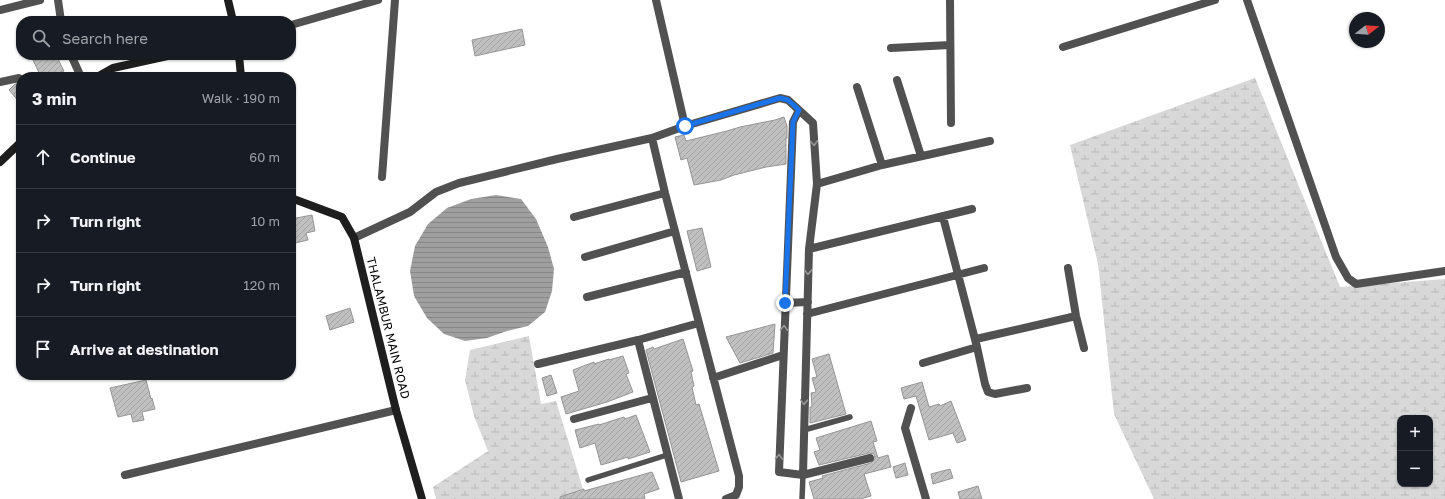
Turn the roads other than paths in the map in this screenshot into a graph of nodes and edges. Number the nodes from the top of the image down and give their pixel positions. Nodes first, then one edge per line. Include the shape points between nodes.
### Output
1 (40, 0) edge
2 (58, 0) edge
3 (228, 0) edge
4 (378, 0) edge
5 (395, 0) edge
6 (656, 0) edge
7 (950, 0) edge
8 (1215, 0) edge
9 (1247, 0) edge
10 (0, 10) edge
11 (60, 16) edge
12 (232, 16) edge
13 (296, 24) edge
14 (950, 45) junction
15 (1063, 47) dead end
16 (891, 48) dead end
17 (73, 60) edge
18 (149, 60) edge
19 (239, 60) edge
20 (78, 72) edge
21 (106, 72) edge
22 (241, 72) edge
23 (16, 79) edge
24 (897, 80) dead end
25 (0, 82) edge
26 (857, 87) dead end
27 (799, 110) junction
28 (951, 123) dead end
29 (685, 126) junction
30 (652, 138) junction
31 (990, 141) dead end
32 (16, 147) edge
33 (921, 156) junction
34 (0, 162) edge
35 (882, 165) junction
36 (382, 177) dead end
37 (817, 184) junction
38 (664, 193) junction
39 (296, 200) edge
40 (972, 209) dead end
41 (942, 216) junction
42 (574, 217) dead end
43 (675, 231) junction
44 (354, 238) junction
45 (809, 249) junction
46 (585, 257) dead end
47 (984, 268) dead end
48 (1068, 268) dead end
49 (1445, 271) edge
50 (686, 272) junction
51 (959, 275) junction
52 (587, 297) dead end
53 (808, 302) junction
54 (785, 303) junction
55 (807, 314) junction
56 (1076, 316) junction
57 (699, 322) junction
58 (638, 340) junction
59 (977, 343) junction
60 (1084, 348) dead end
61 (784, 355) junction
62 (923, 362) dead end
63 (538, 364) dead end
64 (713, 378) junction
65 (1027, 388) dead end
66 (652, 398) junction
67 (911, 408) dead end
68 (396, 410) junction
69 (850, 417) dead end
70 (574, 419) dead end
71 (804, 430) junction
72 (667, 454) junction
73 (870, 458) dead end
74 (125, 475) dead end
75 (803, 475) junction
76 (588, 480) dead end
77 (422, 499) edge
78 (679, 499) edge
79 (726, 499) edge
80 (802, 499) edge
81 (926, 499) edge

1 - 10 street
2 - 11 street
3 - 12 street
4 - 13 street
5 - 36 street
6 - 29 street
7 - 14 street
8 - 15 street
9 - 49 street via 1336,257 1348,278 1356,284
14 - 16 street
14 - 28 street
17 - 20 street
18 - 21 street
19 - 22 street
23 - 25 street
24 - 33 street
26 - 35 street
27 - 29 street via 788,100 780,98
27 -> 37 street via 813,123
27 - 54 street via 793,122
29 - 30 street
30 - 38 street
30 - 44 street via 460,183 436,192 410,212
31 - 33 street
32 - 34 street
33 - 35 street
35 - 37 street
37 - 45 street
38 - 42 street
38 - 43 street
39 - 44 street, THALAMBUR MAIN ROAD via 342,217
40 - 41 street
41 - 45 street
41 - 51 street
43 - 46 street
43 - 50 street
44 - 68 street, THALAMBUR MAIN ROAD
45 -> 53 street
47 - 51 street
48 - 56 street
50 - 52 street
50 - 57 street
51 - 55 street
51 - 59 street
53 - 54 street
53 - 55 street
61 -> 54 street
55 -> 71 street
56 - 59 street
56 - 60 street
57 - 58 street
57 - 64 street
58 - 63 street
58 - 66 street
59 - 62 street
59 - 65 street via 988,392 995,394
61 - 64 street
75 -> 61 street via 779,472
64 - 79 street via 739,476 736,495
66 - 70 street
66 - 72 street
67 - 81 street via 905,428
68 - 74 street
68 - 77 street, THALAMBUR MAIN ROAD
69 - 71 lane
71 - 75 street
72 - 76 lane
72 - 78 street
73 - 75 street
75 - 80 lane

